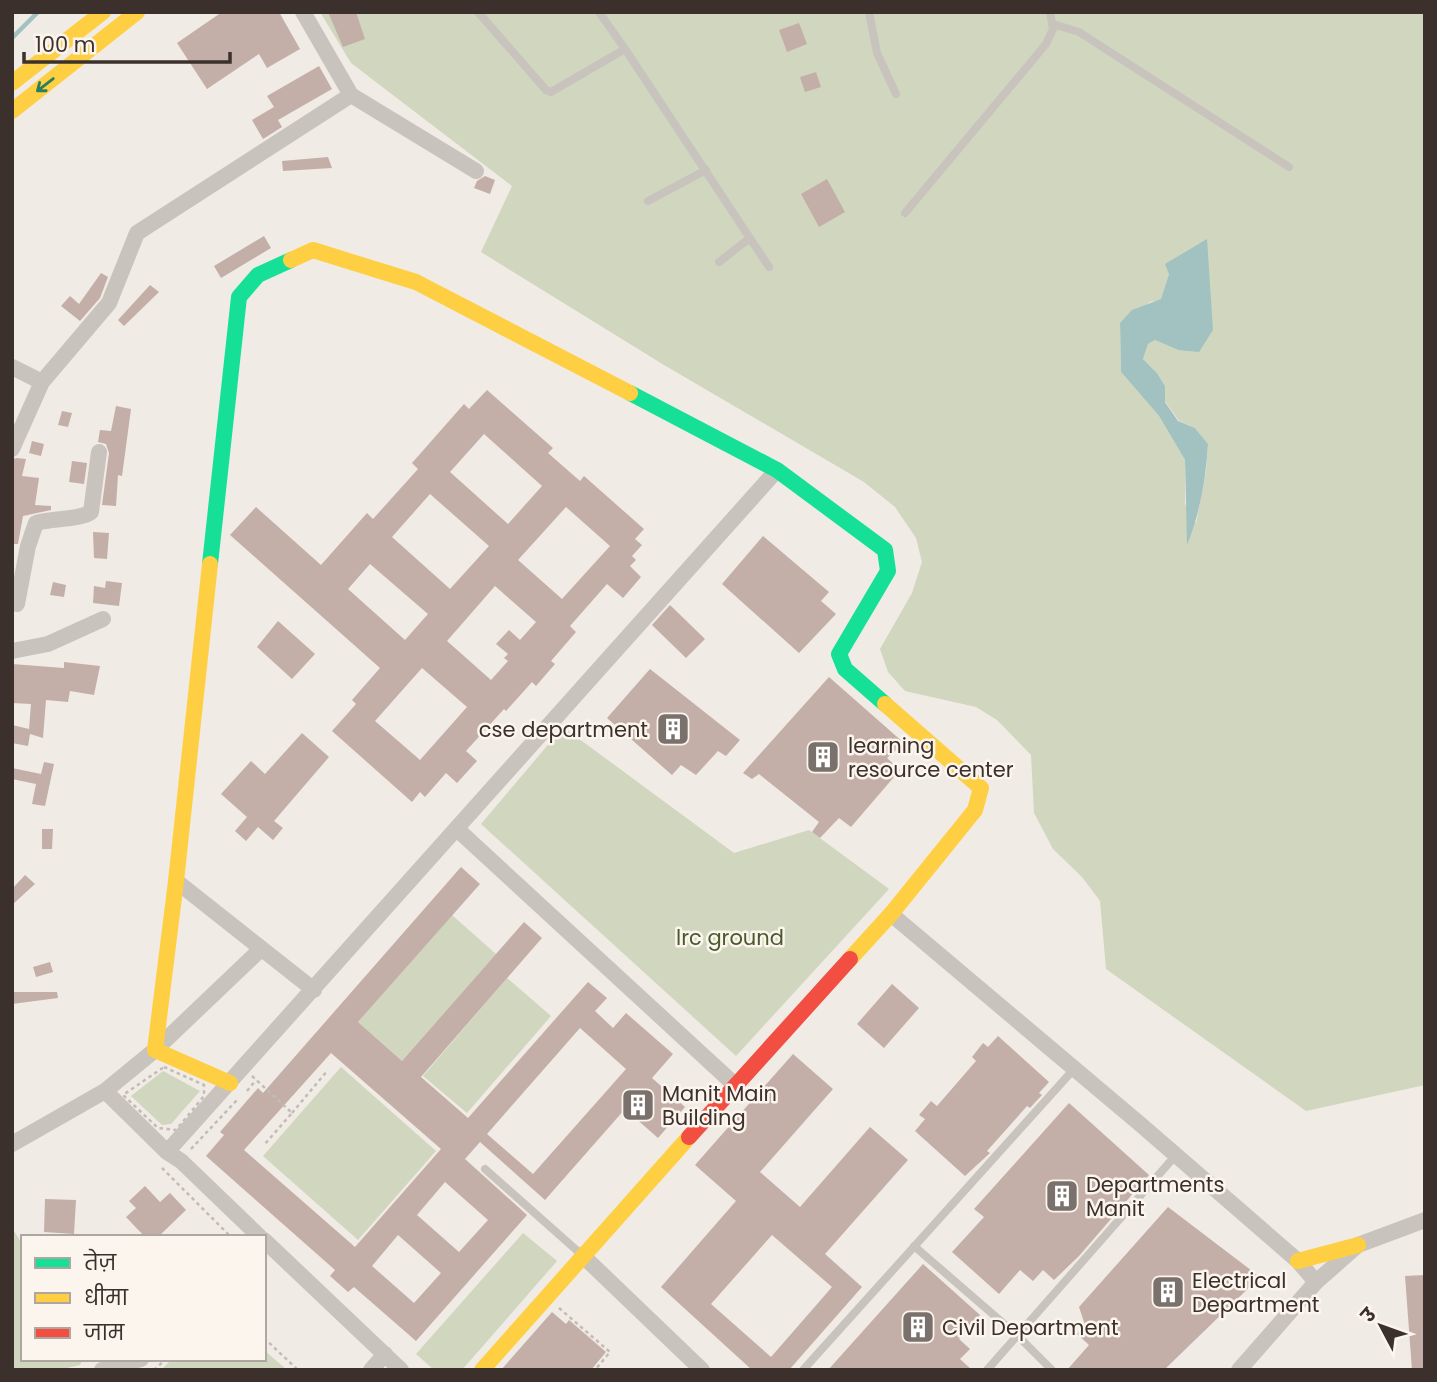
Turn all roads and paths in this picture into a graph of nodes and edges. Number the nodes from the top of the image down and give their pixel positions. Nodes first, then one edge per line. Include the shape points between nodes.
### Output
1 (103, 12) edge
2 (137, 12) edge
3 (303, 12) edge
4 (478, 12) edge
5 (598, 12) edge
6 (869, 12) edge
7 (1050, 12) edge
8 (1053, 24) junction
9 (625, 49) junction
10 (12, 83) edge
11 (351, 94) junction
12 (896, 94) dead end
13 (12, 111) edge
14 (1289, 167) dead end
15 (706, 170) junction
16 (477, 171) dead end
17 (648, 201) dead end
18 (905, 213) dead end
19 (750, 238) junction
20 (719, 262) dead end
21 (769, 267) dead end
22 (12, 367) edge
23 (42, 382) junction
24 (12, 449) edge
25 (99, 452) dead end
26 (777, 470) junction
27 (20, 546) edge
28 (12, 603) edge
29 (103, 619) dead end
30 (12, 651) edge
31 (458, 830) junction
32 (176, 881) junction
33 (891, 914) junction
34 (261, 949) junction
35 (314, 990) junction
36 (155, 1049) junction
37 (1074, 1069) junction
38 (328, 1070) dead end
39 (250, 1075) junction
40 (230, 1083) junction
41 (734, 1085) junction
42 (105, 1091) junction
43 (123, 1096) joint
44 (292, 1113) junction
45 (12, 1143) edge
46 (264, 1145) dead end
47 (187, 1154) dead end
48 (1176, 1155) junction
49 (163, 1158) junction
50 (485, 1169) dead end
51 (1425, 1220) edge
52 (229, 1235) edge
53 (258, 1235) edge
54 (266, 1242) edge
55 (1358, 1245) junction
56 (914, 1246) junction
57 (582, 1255) junction
58 (1298, 1261) junction
59 (1316, 1282) junction
60 (547, 1297) junction
61 (1018, 1336) junction
62 (266, 1340) edge
63 (384, 1354) junction
64 (134, 1361) edge
65 (694, 1367) edge
66 (102, 1370) edge
67 (298, 1370) edge
68 (371, 1370) edge
69 (401, 1370) edge
70 (482, 1370) edge
71 (595, 1370) edge
72 (803, 1370) edge
73 (987, 1370) edge
74 (1052, 1370) edge
75 (1239, 1370) edge

1 - 10 street
2 -> 13 street
3 - 11 street
4 - 9 lane via 551,92
5 - 9 lane
6 - 12 lane via 877,53
7 - 8 lane
8 - 14 lane via 1079,32
8 - 18 lane via 1046,44
9 - 15 lane
11 - 16 street
11 - 23 street via 137,233 109,303
15 - 17 lane
15 - 19 lane
19 - 20 lane
19 - 21 lane
22 - 23 street
23 - 24 street
25 - 27 street via 89,515 36,523
26 - 31 street
26 - 32 street via 416,282 313,250 258,275 239,297
26 - 33 street via 885,550 888,571 839,654 845,669 981,788 975,810
27 - 28 street via 17,604
29 - 30 street via 48,644
31 - 35 street
31 - 41 street
32 - 34 street
32 - 36 street
33 - 37 street
33 - 41 street
34 - 35 street
34 - 36 street
35 - 39 street
36 - 40 street
36 - 42 street
37 - 48 street
37 - 56 lane
38 - 44 path
39 - 40 street
39 - 44 path
39 - 47 path
40 - 49 street
41 - 57 street
42 - 45 street
42 - 49 street
43 - 43 path via 158,1128 176,1130 204,1096 204,1085 164,1067
44 - 46 path
48 - 58 street
48 - 61 lane
49 - 52 path
49 - 53 street via 181,1161
50 - 57 lane
51 - 55 street
54 - 63 street
55 - 58 street
55 - 59 street
56 - 61 lane
56 - 72 lane
57 - 60 street
57 - 65 street
58 - 59 street
59 - 75 street
60 - 70 street
60 - 71 path via 610,1352
61 - 73 lane
61 - 74 lane
62 - 67 path
63 - 68 street
63 - 69 street
64 - 66 street

